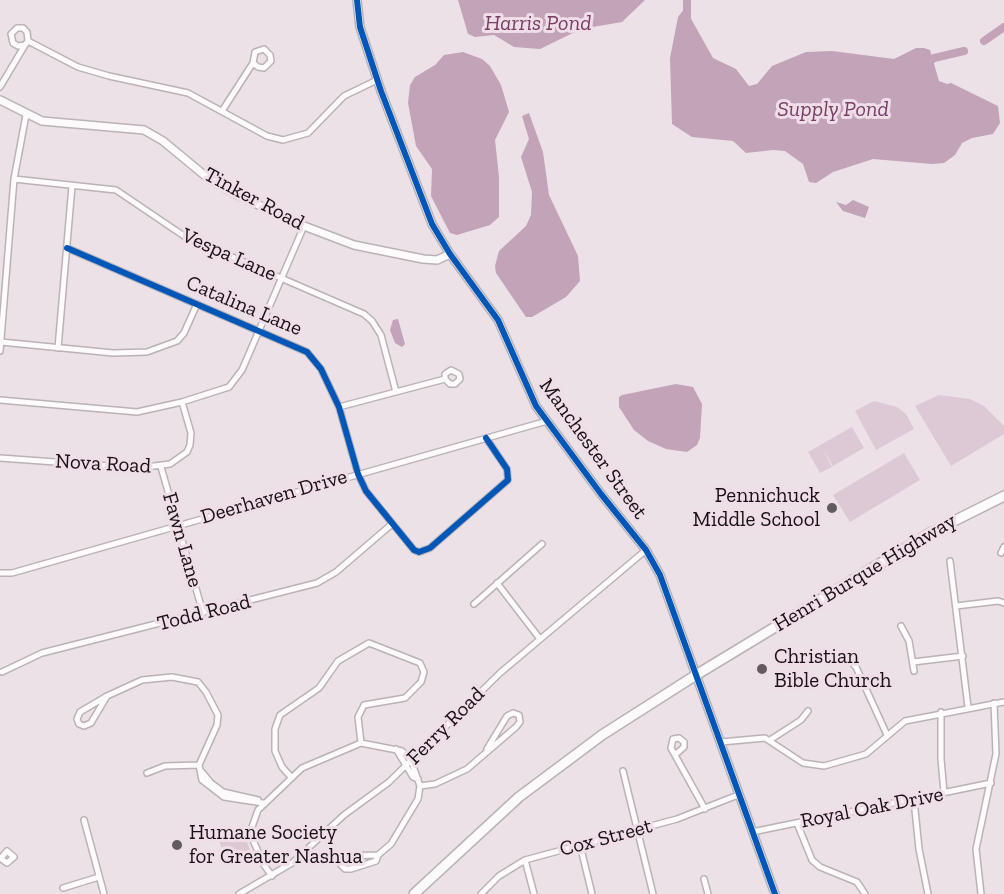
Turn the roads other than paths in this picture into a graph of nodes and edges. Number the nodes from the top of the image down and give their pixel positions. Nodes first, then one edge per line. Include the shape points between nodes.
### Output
1 (357, 0) edge
2 (253, 63) dead end
3 (377, 80) junction
4 (0, 87) edge
5 (0, 100) edge
6 (222, 111) junction
7 (26, 115) junction
8 (14, 179) junction
9 (72, 186) junction
10 (304, 226) junction
11 (67, 248) junction
12 (450, 255) junction
13 (281, 279) junction
14 (196, 304) junction
15 (259, 331) junction
16 (1, 342) edge
17 (58, 348) junction
18 (0, 351) edge
19 (445, 380) dead end
20 (396, 392) junction
21 (0, 400) edge
22 (182, 402) junction
23 (339, 407) junction
24 (548, 421) junction
25 (486, 438) junction
26 (0, 458) edge
27 (161, 467) junction
28 (358, 474) junction
29 (1004, 496) edge
30 (392, 524) junction
31 (177, 525) junction
32 (542, 544) dead end
33 (646, 550) junction
34 (950, 561) dead end
35 (0, 573) edge
36 (498, 583) junction
37 (1004, 603) edge
38 (474, 604) dead end
39 (957, 606) junction
40 (203, 613) junction
41 (901, 626) dead end
42 (540, 639) junction
43 (963, 656) junction
44 (848, 659) dead end
45 (913, 662) junction
46 (914, 671) dead end
47 (2, 672) dead end
48 (696, 675) junction
49 (107, 696) junction
50 (1004, 702) edge
51 (994, 703) junction
52 (968, 707) junction
53 (808, 711) dead end
54 (941, 712) junction
55 (887, 735) junction
56 (770, 740) junction
57 (721, 742) junction
58 (361, 743) junction
59 (396, 749) junction
60 (487, 750) junction
61 (675, 755) dead end
62 (411, 760) junction
63 (199, 765) junction
64 (406, 766) junction
65 (623, 771) dead end
66 (147, 774) dead end
67 (291, 777) junction
68 (418, 779) junction
69 (990, 783) junction
70 (420, 786) junction
71 (944, 793) junction
72 (738, 795) junction
73 (914, 800) junction
74 (263, 804) junction
75 (705, 809) junction
76 (84, 820) dead end
77 (797, 823) junction
78 (638, 830) junction
79 (752, 832) junction
80 (580, 845) junction
81 (378, 855) junction
82 (525, 860) junction
83 (99, 877) junction
84 (269, 877) junction
85 (704, 879) dead end
86 (63, 888) dead end
87 (104, 894) edge
88 (239, 894) edge
89 (414, 894) edge
90 (481, 894) edge
91 (534, 894) edge
92 (592, 894) edge
93 (653, 894) edge
94 (708, 894) edge
95 (775, 894) edge
96 (865, 894) edge
97 (928, 894) edge
98 (981, 894) edge

1 - 3 street, Manchester Street via 360,27
2 - 6 street
3 - 6 street via 349,92 312,131 293,140 267,136
3 - 12 street, Manchester Street via 423,204
4 - 6 street via 26,43 87,70 188,93
5 - 7 street, Tinker Road
7 - 8 street
7 - 10 street, Tinker Road via 63,124 144,130 223,188
8 - 9 street, Vespa Lane
8 - 16 street
9 - 11 street
9 - 13 street, Vespa Lane via 116,190 184,236
10 - 12 street, Tinker Road via 381,251 437,260
10 - 13 street
11 - 14 street, Catalina Lane
11 - 17 street
12 - 24 street, Manchester Street via 498,320 529,394
13 - 15 street
13 - 20 street, Vespa Lane via 359,311 372,321 381,335
14 - 15 street, Catalina Lane
14 - 17 street via 184,333 158,350 131,353
15 - 22 street via 242,370 229,387
15 - 23 street, Catalina Lane via 307,352 321,369
16 - 17 street
16 - 18 street
19 - 20 street
20 - 23 street
21 - 22 street via 137,412
22 - 27 street, Nova Road via 191,433 188,452
23 - 28 street, Catalina Lane
24 - 25 street, Deerhaven Drive
24 - 33 street, Manchester Street
25 - 28 street, Deerhaven Drive
25 - 30 street, Catalina Lane via 507,469 505,484 425,551 414,550
26 - 27 street, Nova Road
27 - 31 street, Fawn Lane
28 - 30 street, Catalina Lane via 372,500
28 - 31 street, Deerhaven Drive
29 - 48 main road, Henri Burque Highway via 945,524
30 - 40 street, Todd Road via 336,572 317,583
31 - 35 street, Deerhaven Drive via 12,573
31 - 40 street, Fawn Lane
32 - 36 street
33 - 42 street, Ferry Road
33 - 48 street, Manchester Street via 666,588
34 - 39 street
36 - 38 street
36 - 42 street
37 - 39 street
39 - 43 street
40 - 47 street, Todd Road via 42,653
41 - 45 street
42 - 62 street, Ferry Road
43 - 45 street
43 - 52 street
44 - 55 street via 856,667
45 - 46 street
48 - 57 street, Manchester Street
48 - 89 main road, Henri Burque Highway via 557,767 481,830
49 - 49 street via 80,712 79,723 91,723
49 - 63 street via 149,678 198,682 218,716
50 - 51 street
51 - 52 street
51 - 69 street via 996,754
52 - 54 street
53 - 56 street
54 - 55 street via 905,721
54 - 71 street
55 - 56 street via 866,754 819,766 803,763
56 - 57 street
57 - 72 street, Manchester Street
58 - 59 street
58 - 67 street via 315,761
58 - 67 street via 358,717 364,705 405,698 424,672 420,663 369,643 338,661 319,688 280,715 275,729 275,752
59 - 62 street
59 - 64 street
60 - 60 street via 516,727 521,720 519,715 509,714
60 - 70 street via 467,769 435,784
61 - 75 street
62 - 64 street, Ferry Road
62 - 68 street
63 - 66 street via 165,766
63 - 74 street via 204,782 218,793
64 - 68 street
64 - 84 street, Ferry Road via 292,863
65 - 78 street
67 - 74 street
68 - 70 street
69 - 71 street, Royal Oak Drive
69 - 98 street via 976,849
70 - 81 street via 418,799 398,836
71 - 73 street, Royal Oak Drive
72 - 75 street, Cox Street
72 - 79 street, Manchester Street
73 - 77 street, Royal Oak Drive
73 - 97 street
74 - 84 street via 251,832
75 - 78 street, Cox Street
76 - 83 street
77 - 79 street, Royal Oak Drive
77 - 96 street via 812,860 857,882
78 - 80 street, Cox Street
78 - 93 street
79 - 95 street, Manchester Street
80 - 82 street, Cox Street
80 - 92 street
81 - 81 street via 344,856 341,865 345,870 351,869 376,861
82 - 90 street, Cox Street
82 - 91 street
83 - 86 street
83 - 87 street
84 - 88 street, Ferry Road
85 - 94 street

